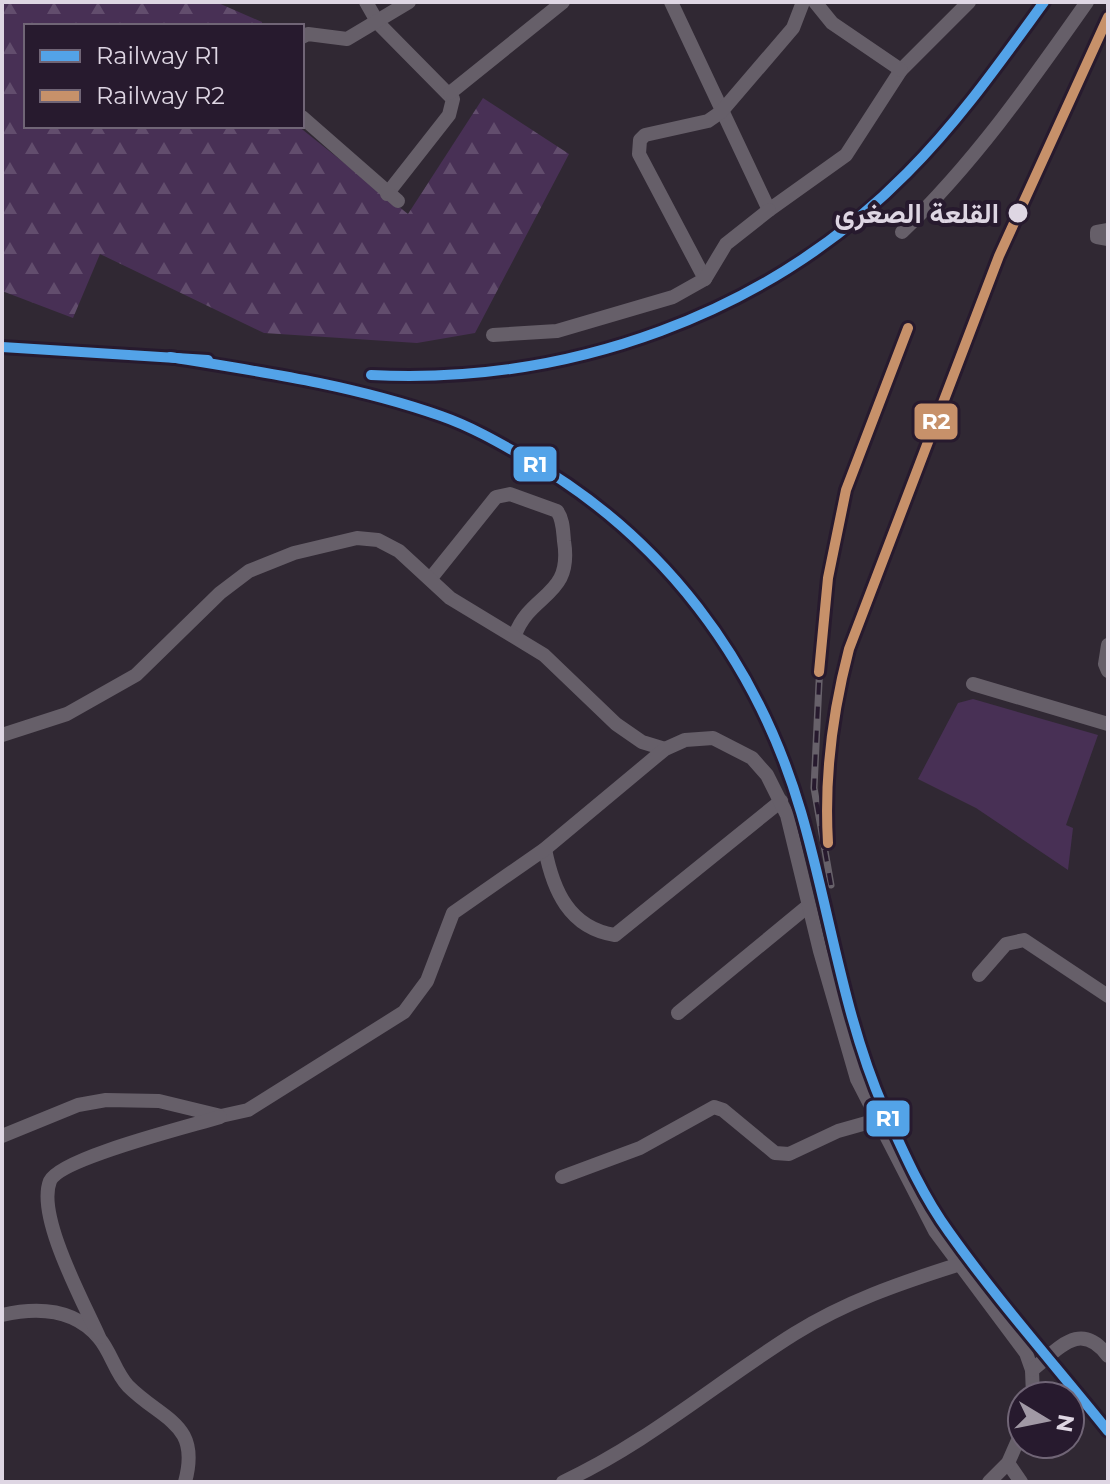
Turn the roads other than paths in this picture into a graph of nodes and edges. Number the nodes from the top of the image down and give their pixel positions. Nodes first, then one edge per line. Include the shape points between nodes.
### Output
1 (366, 2) edge
2 (409, 2) edge
3 (563, 2) edge
4 (671, 2) edge
5 (803, 2) edge
6 (815, 2) edge
7 (969, 2) edge
8 (1087, 2) edge
9 (378, 23) junction
10 (304, 36) edge
11 (901, 70) junction
12 (450, 93) junction
13 (721, 112) junction
14 (304, 119) edge
15 (769, 210) junction
16 (1108, 230) edge
17 (902, 232) dead end
18 (1108, 239) edge
19 (705, 279) junction
20 (493, 335) dead end
21 (431, 578) junction
22 (515, 635) junction
23 (1108, 645) edge
24 (1108, 671) edge
25 (973, 684) dead end
26 (1108, 724) edge
27 (2, 735) edge
28 (665, 749) junction
29 (781, 801) junction
30 (545, 849) junction
31 (808, 906) junction
32 (979, 975) dead end
33 (1108, 996) edge
34 (678, 1013) dead end
35 (221, 1116) junction
36 (877, 1120) junction
37 (2, 1136) edge
38 (562, 1177) dead end
39 (957, 1265) junction
40 (2, 1315) edge
41 (99, 1337) junction
42 (1108, 1356) edge
43 (1032, 1370) junction
44 (1032, 1380) edge
45 (1009, 1460) edge
46 (1008, 1463) junction
47 (185, 1482) edge
48 (563, 1482) edge
49 (989, 1482) edge
50 (1021, 1482) edge

1 - 9 street
2 - 9 street
3 - 12 street
4 - 13 street
5 - 13 street via 793,28
6 - 11 street via 832,23
7 - 11 street
8 - 17 street via 948,188
9 - 10 street via 347,39
9 - 12 street
11 - 15 street via 846,155
12 - 14 street via 449,115 392,197
13 - 15 street
13 - 19 street via 708,121 645,135 638,146
15 - 19 street via 726,244
16 - 18 street via 1097,232 1097,237
19 - 20 street via 673,297 557,331
21 - 22 street via 450,598
21 - 22 street via 496,497 510,494 557,511 567,556 564,577 523,616
21 - 27 street via 378,540 357,538 294,553 235,580 163,652 113,690 67,714
22 - 28 street via 544,655 616,724 642,742
23 - 24 street
25 - 26 street
28 - 29 street via 685,740 713,738 735,747 767,775
28 - 30 street
29 - 30 street via 615,935 571,914 559,898
29 - 31 street
30 - 35 street via 453,913 427,981 404,1012 248,1110
31 - 34 street
31 - 36 street via 842,1036
32 - 33 street via 1006,944 1024,940
35 - 37 street via 159,1101 106,1100 78,1105
35 - 41 street via 72,1163 51,1181 52,1224
36 - 38 street via 785,1155 714,1107 640,1148
36 - 39 street
39 - 43 street via 1012,1333
39 - 48 street via 840,1308 615,1458
40 - 41 street via 35,1309 57,1312
41 - 47 street via 127,1385 172,1420 188,1441
42 - 43 street via 1098,1343 1081,1337
43 - 44 street
45 - 46 street
46 - 49 street
46 - 50 street

